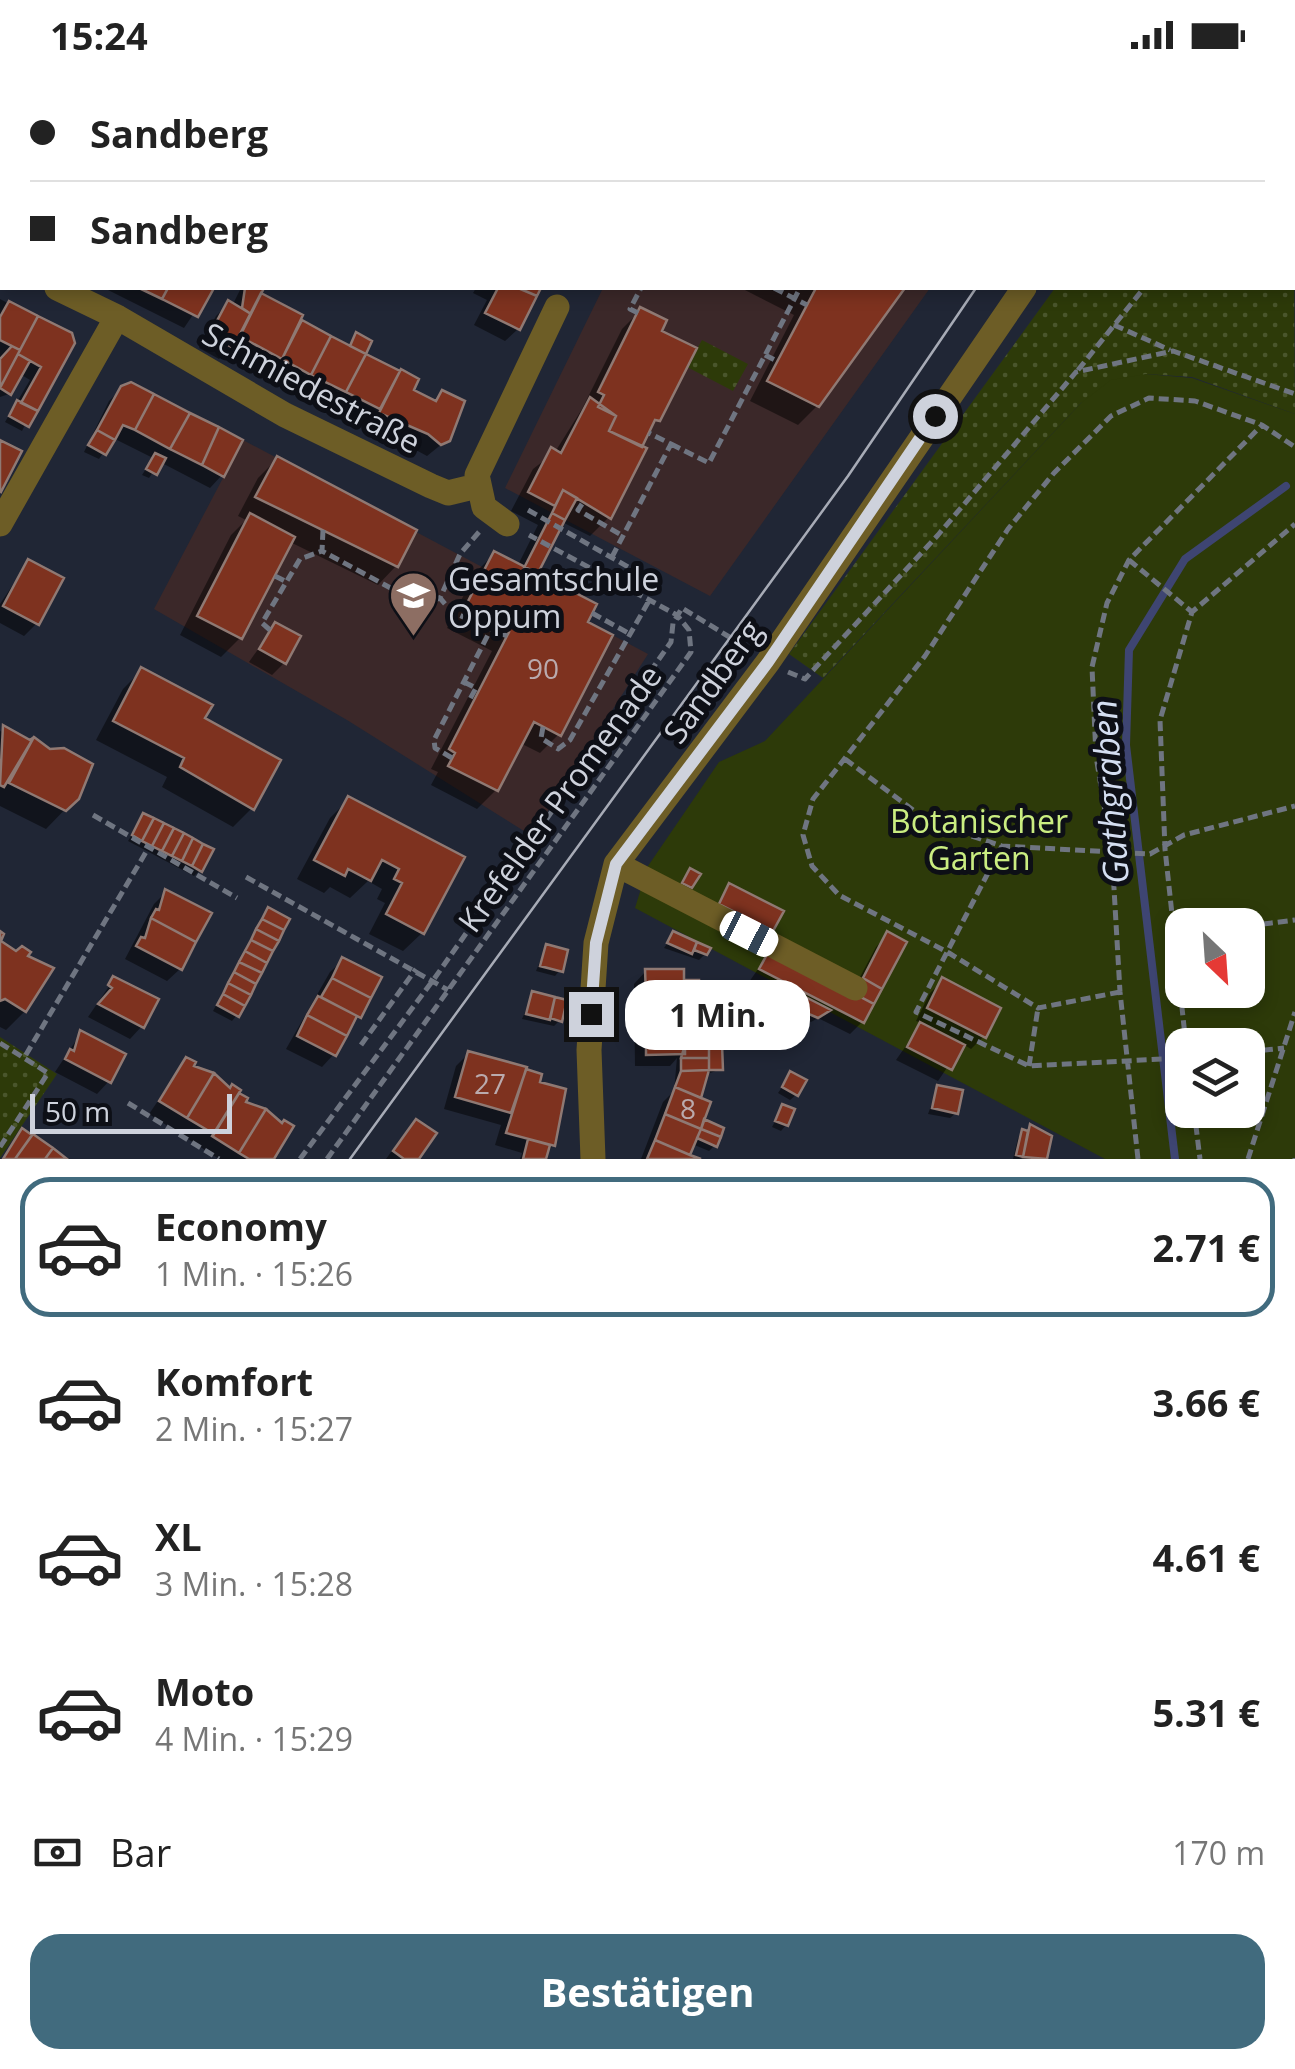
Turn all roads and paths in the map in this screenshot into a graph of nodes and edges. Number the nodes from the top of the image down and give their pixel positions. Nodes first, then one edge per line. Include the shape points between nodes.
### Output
1 (61, 290) edge
2 (640, 290) edge
3 (778, 290) edge
4 (799, 290) edge
5 (1023, 290) edge
6 (1142, 290) edge
7 (794, 298) junction
8 (807, 305) dead end
9 (557, 307) dead end
10 (638, 313) dead end
11 (117, 317) junction
12 (1114, 326) junction
13 (1173, 351) junction
14 (765, 355) junction
15 (777, 361) dead end
16 (1076, 372) junction
17 (1295, 394) edge
18 (1262, 425) junction
19 (649, 433) dead end
20 (671, 444) junction
21 (1295, 446) edge
22 (477, 486) junction
23 (582, 504) dead end
24 (516, 516) junction
25 (0, 524) edge
26 (1295, 524) edge
27 (323, 530) dead end
28 (623, 536) junction
29 (322, 551) junction
30 (460, 554) dead end
31 (612, 558) junction
32 (1130, 560) junction
33 (630, 568) dead end
34 (275, 576) dead end
35 (287, 582) junction
36 (440, 598) junction
37 (650, 599) junction
38 (1192, 612) junction
39 (592, 613) dead end
40 (678, 615) junction
41 (491, 629) junction
42 (270, 630) dead end
43 (630, 634) junction
44 (507, 636) dead end
45 (768, 662) junction
46 (464, 682) junction
47 (474, 700) dead end
48 (543, 727) dead end
49 (452, 758) dead end
50 (845, 759) junction
51 (1295, 807) edge
52 (93, 815) dead end
53 (1002, 846) junction
54 (149, 847) junction
55 (1164, 849) junction
56 (1112, 854) junction
57 (616, 864) junction
58 (246, 877) dead end
59 (236, 898) dead end
60 (1170, 908) edge
61 (1295, 920) edge
62 (1265, 924) edge
63 (949, 954) junction
64 (416, 970) junction
65 (434, 979) junction
66 (855, 988) dead end
67 (448, 990) junction
68 (1120, 992) junction
69 (1038, 1008) junction
70 (1295, 1012) edge
71 (0, 1042) edge
72 (361, 1045) dead end
73 (1284, 1048) junction
74 (1265, 1050) edge
75 (24, 1058) junction
76 (1165, 1061) edge
77 (1128, 1064) junction
78 (1029, 1066) junction
79 (128, 1104) dead end
80 (1196, 1128) edge
81 (0, 1146) edge
82 (219, 1159) edge
83 (300, 1159) edge
84 (327, 1159) edge
85 (593, 1159) edge
86 (1138, 1159) edge
87 (1200, 1159) edge
88 (1248, 1159) edge

1 - 11 street, Schmiedestraße
2 - 10 path via 630,309
3 - 7 path
4 - 7 path
5 - 45 street, Sandberg
6 - 12 path
7 - 8 path
7 - 14 path
9 - 22 street
11 - 22 street, Schmiedestraße via 286,416 431,486 448,493
11 - 25 street
12 - 13 path
12 - 16 path
13 - 16 path
13 - 17 path
14 - 15 path
14 - 20 path via 709,464
16 - 45 path via 805,679
18 - 21 path
18 - 32 path
18 - 50 path via 1195,400 1149,398 1111,416 1008,529 926,656
19 - 20 path
20 - 28 path
22 - 24 street via 484,508
23 - 28 path via 578,510
24 - 31 path
24 - 37 path
26 - 38 path
27 - 29 path
28 - 31 path
29 - 35 path via 300,559
29 - 36 path via 422,605
30 - 36 path
31 - 33 path
32 - 38 path
32 - 56 path via 1107,604 1092,667 1096,756
34 - 35 path
35 - 42 path via 262,623
36 - 41 path via 452,612
37 - 40 path
37 - 43 path
38 - 55 path via 1160,720
39 - 43 path
40 - 45 path via 682,608
40 - 65 path via 671,642
40 - 67 path, Krefelder Promenade via 689,630 691,652
41 - 44 path
41 - 46 path
43 - 48 path via 570,740 552,747 541,738
45 - 57 street, Sandberg
46 - 47 path via 476,688
46 - 49 path via 434,740
50 - 53 path via 929,822
50 - 63 path via 812,799 803,835 812,866 839,896
51 - 55 path via 1184,835
52 - 54 path
53 - 56 path
53 - 63 path
54 - 59 path
54 - 75 path
55 - 56 path
55 - 60 path
56 - 68 path
57 - 66 street
57 - 85 street, Sandberg via 596,943 589,1050
58 - 64 path
61 - 62 path
63 - 69 path
63 - 78 path via 916,1012
64 - 65 path
64 - 72 path
65 - 67 path
65 - 83 path
67 - 84 path, Krefelder Promenade
68 - 69 path
68 - 77 path
69 - 78 path
70 - 73 path
71 - 75 path
73 - 74 path
73 - 88 path
75 - 81 path via 48,1073
76 - 77 path
77 - 78 path
77 - 86 path
79 - 82 path
80 - 87 path

